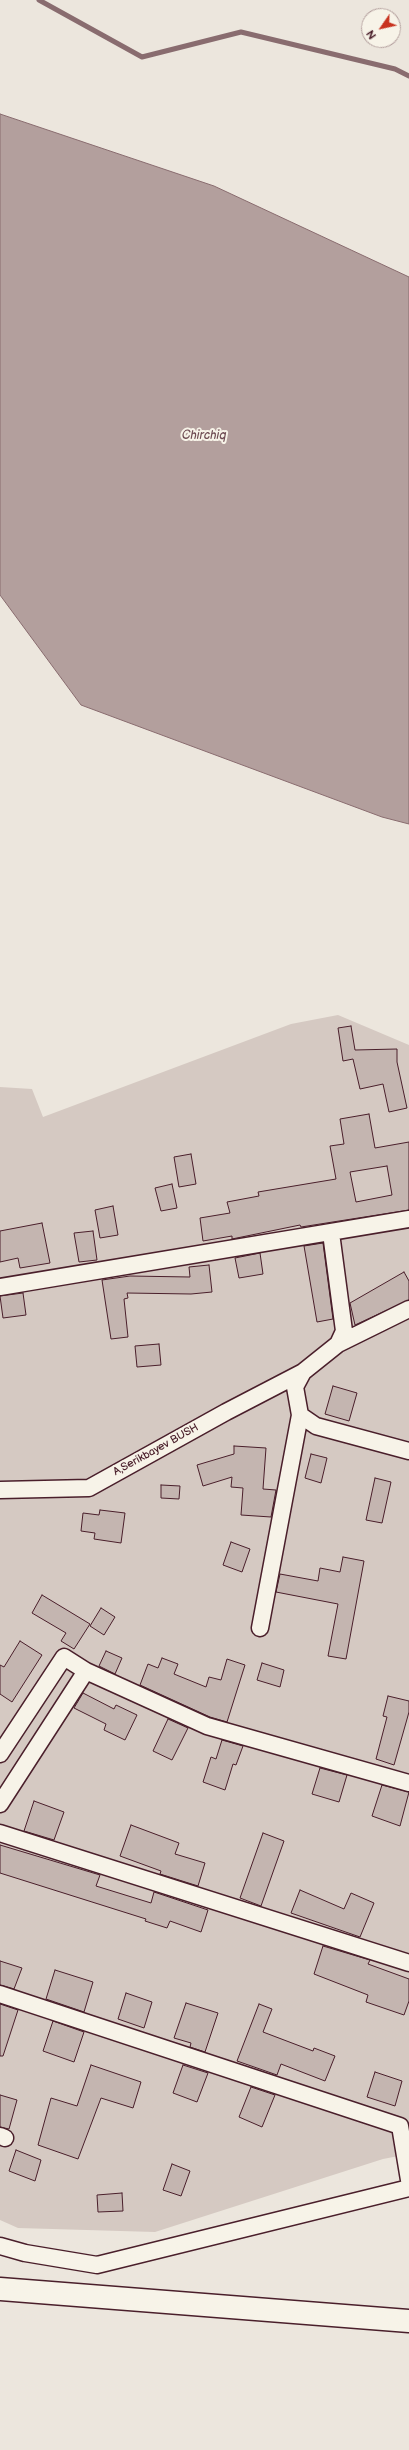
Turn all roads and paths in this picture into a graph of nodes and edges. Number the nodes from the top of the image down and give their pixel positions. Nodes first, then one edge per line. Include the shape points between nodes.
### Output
1 (409, 1219) edge
2 (331, 1233) junction
3 (0, 1287) edge
4 (409, 1309) edge
5 (338, 1344) junction
6 (303, 1372) junction
7 (300, 1415) junction
8 (409, 1451) edge
9 (0, 1490) edge
10 (260, 1628) dead end
11 (86, 1671) junction
12 (0, 1754) edge
13 (409, 1783) edge
14 (0, 1804) edge
15 (0, 1833) edge
16 (409, 1963) edge
17 (0, 1994) edge
18 (409, 2180) edge
19 (409, 2188) edge
20 (0, 2246) edge
21 (0, 2289) edge
22 (409, 2321) edge

1 - 2 street
2 - 3 street
2 - 5 street via 344,1331
4 - 5 street, A,Serikbayev BUSH
5 - 6 street, A,Serikbayev BUSH
6 - 7 street via 295,1387
6 - 9 street, A,Serikbayev BUSH via 89,1488
7 - 8 street via 316,1426
7 - 10 street
11 - 12 street via 64,1657
11 - 13 street via 207,1726
11 - 14 street
15 - 16 street
17 - 18 street via 400,2126
19 - 20 street via 97,2264 24,2253
21 - 22 main road

